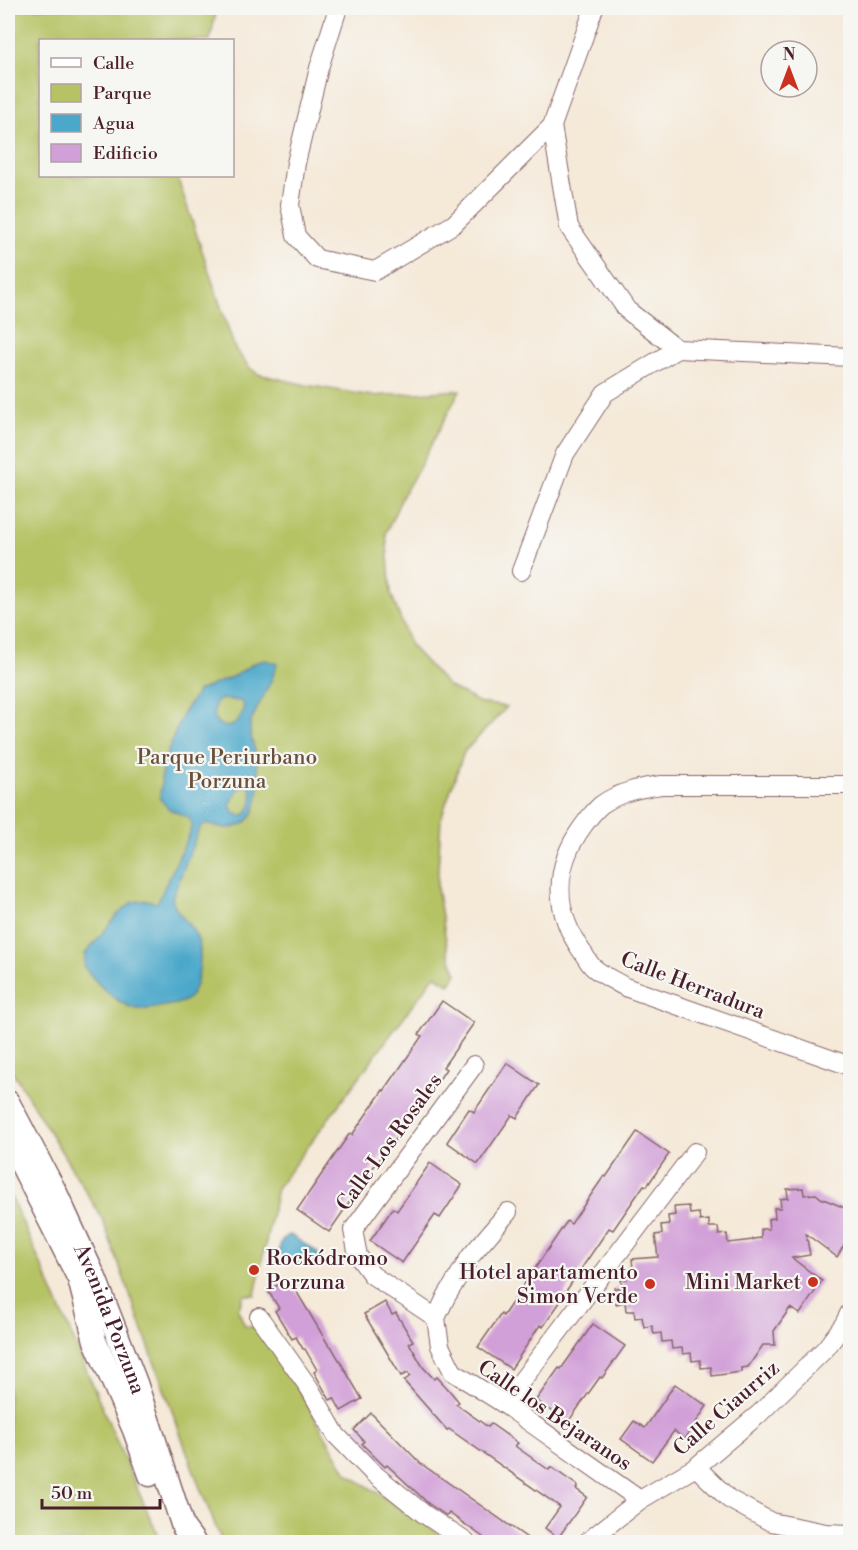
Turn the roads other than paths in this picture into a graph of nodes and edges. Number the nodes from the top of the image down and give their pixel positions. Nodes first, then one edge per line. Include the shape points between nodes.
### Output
1 (338, 8) edge
2 (594, 8) edge
3 (552, 126) junction
4 (677, 349) junction
5 (850, 357) edge
6 (521, 571) dead end
7 (850, 785) edge
8 (474, 1065) dead end
9 (850, 1066) edge
10 (8, 1102) edge
11 (8, 1138) edge
12 (695, 1152) dead end
13 (508, 1212) dead end
14 (259, 1317) dead end
15 (436, 1318) junction
16 (848, 1321) edge
17 (504, 1404) junction
18 (696, 1467) junction
19 (640, 1500) junction
20 (850, 1534) edge
21 (176, 1542) edge
22 (194, 1542) edge
23 (466, 1542) edge
24 (587, 1542) edge

1 - 3 street via 314,89 290,205 296,236 316,259 375,271 454,224
2 - 3 street
3 - 4 street via 569,226 627,310
4 - 5 street
4 - 6 street via 605,393 565,454
7 - 9 street, Calle Herradura via 661,785 631,790 602,805 575,836 564,861 560,890 573,939 594,968 625,987
8 - 15 street, Calle Los Rosales via 353,1230 357,1256 372,1275
10 - 22 street, Avenida Porzuna via 95,1278 136,1383 183,1527
11 - 21 street, Avenida Porzuna via 80,1279 95,1341
12 - 17 street
13 - 15 street via 470,1257
14 - 23 street via 310,1389 336,1435 372,1473
15 - 17 street, Calle los Bejaranos via 440,1346 453,1372
16 - 18 street, Calle Ciaurriz via 762,1411
17 - 19 street, Calle los Bejaranos
18 - 19 street, Calle Ciaurriz
18 - 20 street via 729,1499 771,1522
19 - 24 street, Calle Ciaurriz

